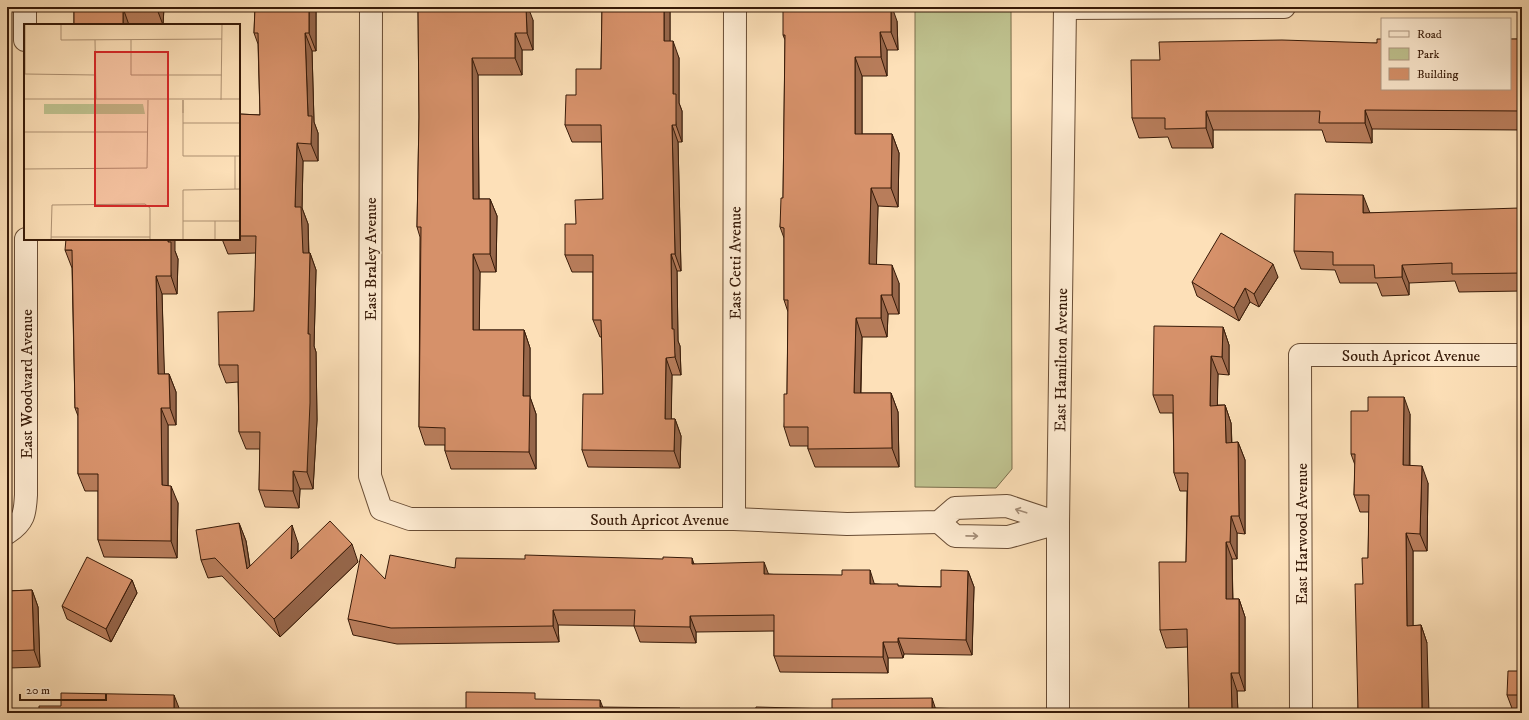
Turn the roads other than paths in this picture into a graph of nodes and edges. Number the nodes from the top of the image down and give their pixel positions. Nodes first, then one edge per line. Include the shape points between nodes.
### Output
1 (25, 7) edge
2 (370, 7) edge
3 (735, 7) edge
4 (1284, 7) edge
5 (1065, 8) edge
6 (25, 24) edge
7 (26, 240) edge
8 (1300, 355) joint
9 (1522, 355) edge
10 (381, 509) joint
11 (734, 519) junction
12 (939, 522) junction
13 (1058, 523) junction
14 (12, 530) edge
15 (1058, 713) edge
16 (1301, 713) edge

1 - 6 street
2 - 10 street, East Braley Avenue via 370,476
3 - 11 street, East Cetti Avenue
4 - 5 street
5 - 13 street, East Hamilton Avenue
7 - 14 street, East Woodward Avenue via 26,494 25,514
8 - 9 street, South Apricot Avenue
8 - 16 street, East Harwood Avenue
10 - 11 street, South Apricot Avenue via 410,519
11 - 12 street, South Apricot Avenue via 847,524
12 -> 13 street via 955,536 1008,537
13 -> 12 street via 1007,506 955,508
13 - 15 street, East Hamilton Avenue

